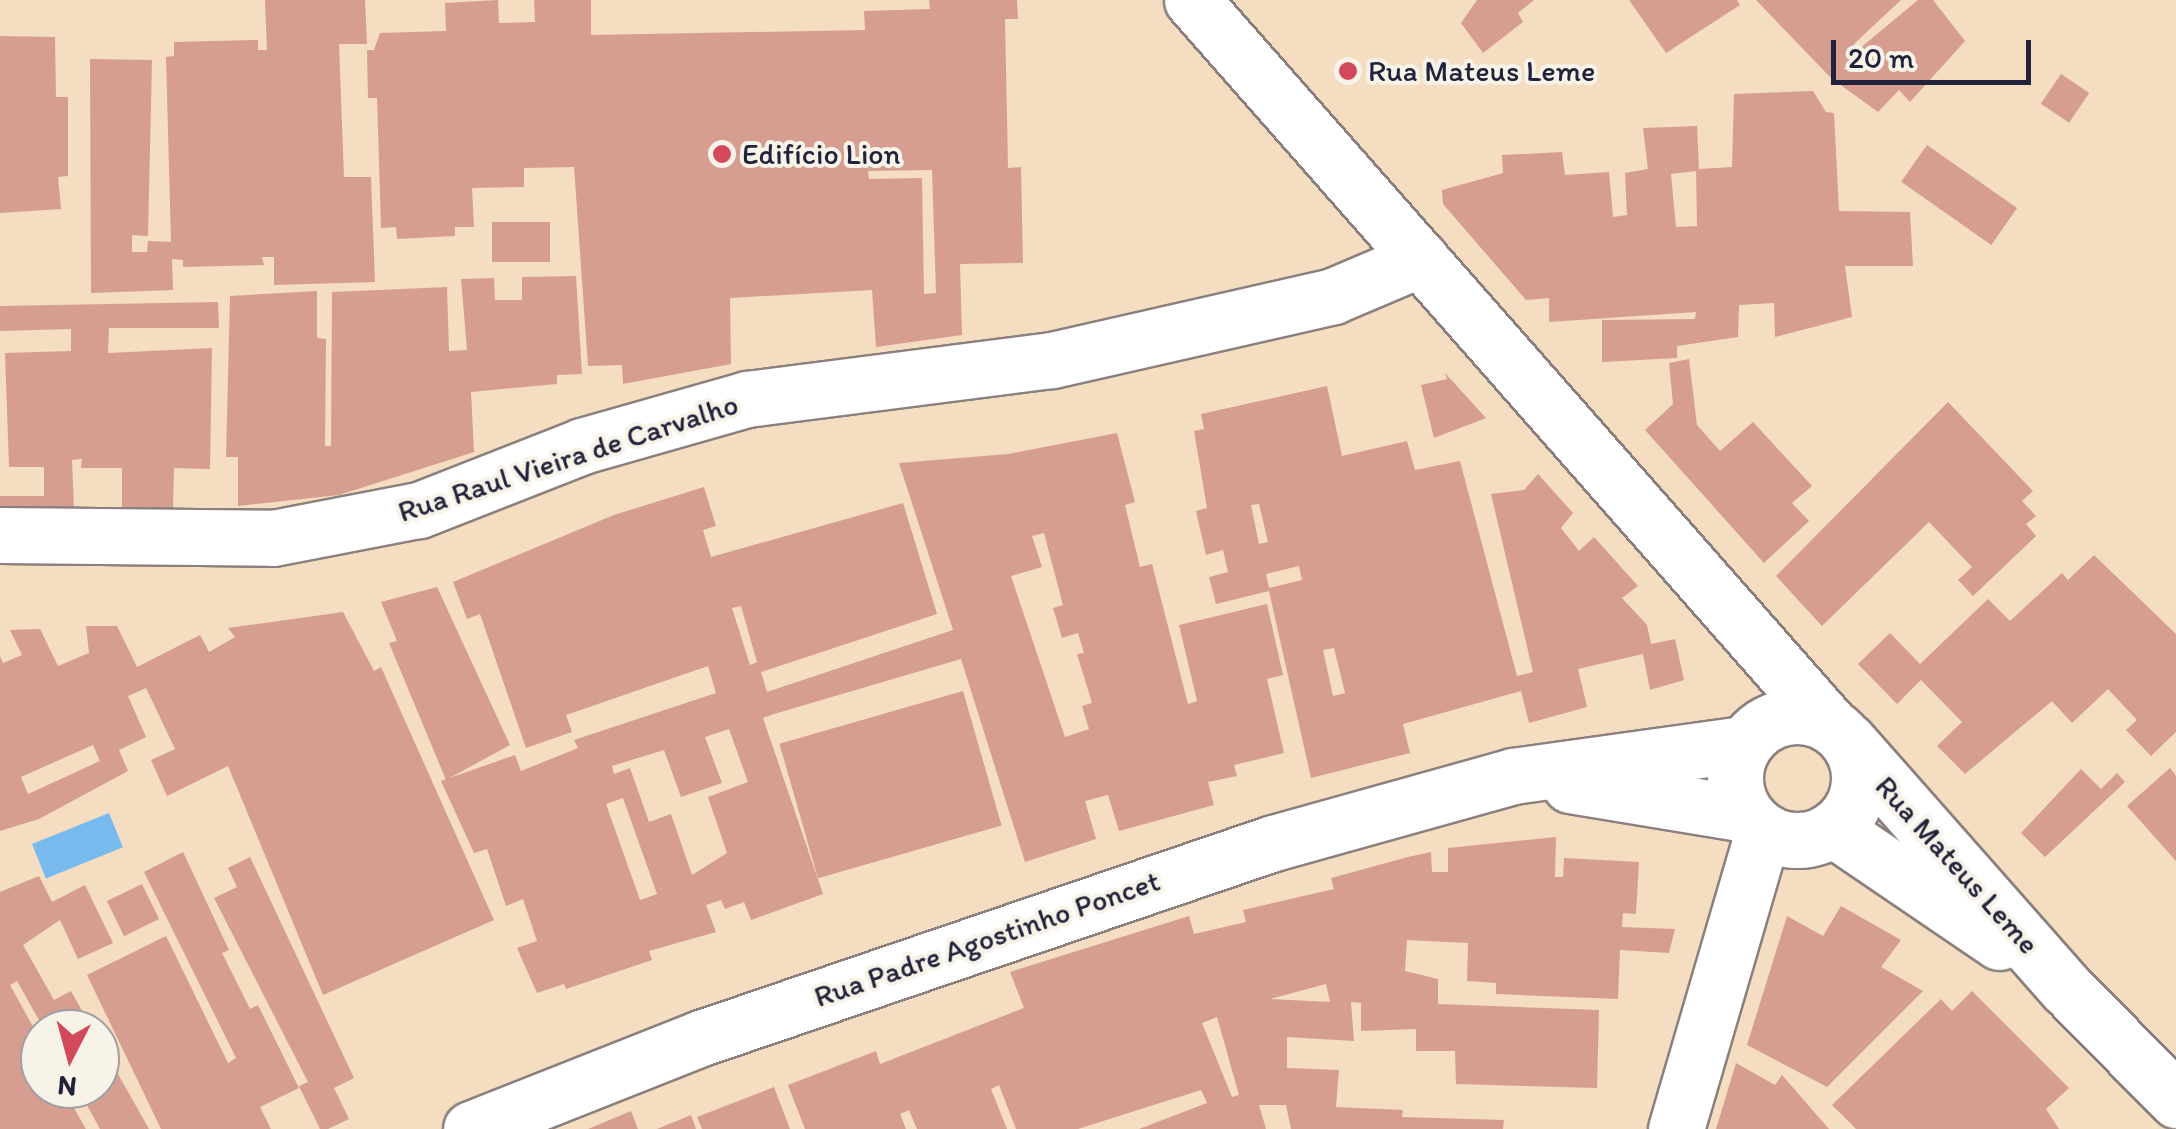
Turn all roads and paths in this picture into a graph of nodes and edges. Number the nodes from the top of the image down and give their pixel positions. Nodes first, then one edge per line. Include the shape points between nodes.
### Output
1 (1192, 0) edge
2 (1420, 259) junction
3 (0, 535) edge
4 (1696, 576) junction
5 (1839, 733) junction
6 (1752, 736) junction
7 (1513, 776) junction
8 (1754, 822) junction
9 (1833, 828) junction
10 (2067, 989) junction
11 (2176, 1100) edge
12 (471, 1129) edge
13 (1676, 1129) edge

1 - 2 street, Rua Mateus Leme
2 - 3 street, Rua Raul Vieira de Carvalho via 1333,296 1052,360 747,399 582,446 418,510 273,538
2 - 4 street, Rua Mateus Leme
4 - 5 street, Rua Mateus Leme
4 - 6 street, Rua Mateus Leme
5 - 6 street via 1795,716
5 - 9 street via 1859,788
5 - 10 street, Rua Mateus Leme
6 - 7 street, Rua Padre Agostinho Poncet
6 - 8 street via 1735,792
7 - 8 street, Rua Padre Agostinho Poncet
7 - 12 street, Rua Padre Agostinho Poncet via 1273,843 1038,920 701,1038
8 - 9 street via 1811,838
8 - 13 street
9 - 10 street, Rua Mateus Leme
10 - 11 street, Rua Mateus Leme

